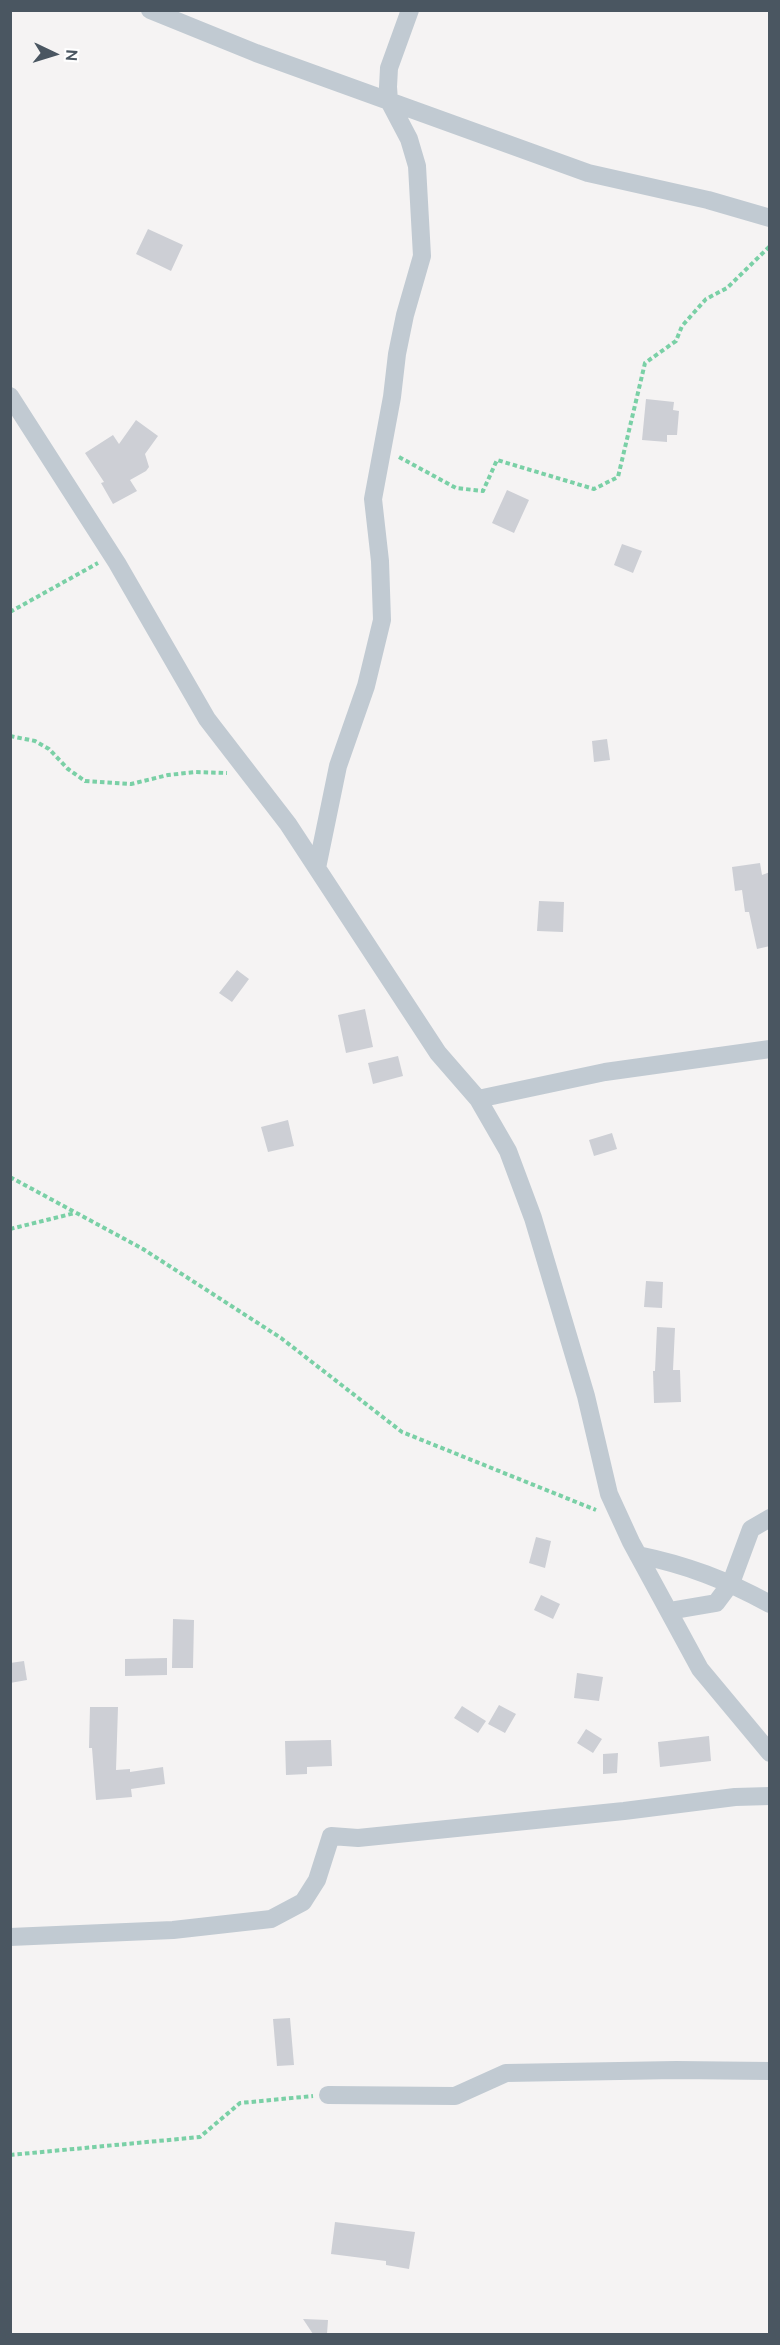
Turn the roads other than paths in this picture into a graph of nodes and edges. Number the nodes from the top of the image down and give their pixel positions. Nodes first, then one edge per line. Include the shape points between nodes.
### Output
1 (150, 10) edge
2 (410, 10) edge
3 (389, 101) junction
4 (770, 218) edge
5 (10, 396) edge
6 (317, 868) junction
7 (770, 1049) edge
8 (478, 1099) junction
9 (770, 1518) edge
10 (638, 1555) junction
11 (731, 1583) junction
12 (770, 1604) edge
13 (669, 1611) junction
14 (770, 1753) edge
15 (770, 1796) edge
16 (10, 1937) edge
17 (770, 2071) edge
18 (328, 2095) road end

1 - 3 street
2 - 3 street via 389,68
3 - 4 street via 588,173
3 - 6 street via 409,139 417,166 422,256 405,315 373,499 382,620 366,686 338,766
5 - 6 street via 112,555 207,719
6 - 8 street via 438,1053
7 - 8 street via 605,1072
8 - 10 street via 508,1151 533,1218 586,1396 609,1494
9 - 11 street via 751,1529
10 - 11 street
10 - 13 street
11 - 12 street
11 - 13 street via 716,1603
13 - 14 street via 700,1669
15 - 16 street via 358,1838 331,1836 317,1880 303,1902 271,1919 173,1930
17 - 18 street via 506,2073 455,2096

